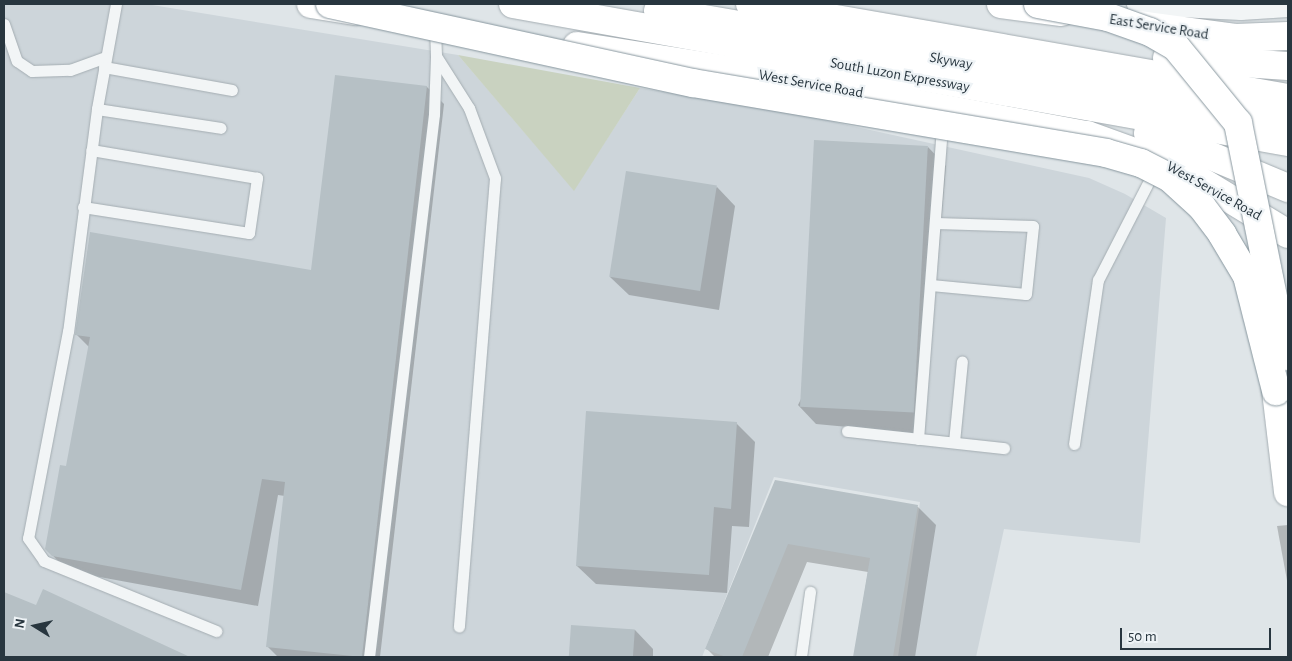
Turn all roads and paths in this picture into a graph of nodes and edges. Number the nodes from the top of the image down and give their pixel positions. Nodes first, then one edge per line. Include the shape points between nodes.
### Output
1 (116, 4) edge
2 (311, 4) edge
3 (330, 4) edge
4 (513, 4) edge
5 (614, 4) edge
6 (750, 4) edge
7 (821, 4) edge
8 (1000, 4) edge
9 (1038, 4) edge
10 (1138, 4) edge
11 (1288, 6) edge
12 (435, 22) junction
13 (4, 24) edge
14 (1288, 36) edge
15 (436, 56) junction
16 (1126, 56) junction
17 (105, 62) junction
18 (1288, 66) edge
19 (1288, 84) edge
20 (232, 90) dead end
21 (1006, 94) junction
22 (1288, 98) edge
23 (943, 108) junction
24 (97, 110) junction
25 (1288, 120) edge
26 (221, 128) dead end
27 (1288, 142) edge
28 (91, 150) junction
29 (1159, 161) junction
30 (1288, 188) edge
31 (82, 207) junction
32 (936, 223) junction
33 (1288, 234) edge
34 (931, 284) junction
35 (962, 361) dead end
36 (1288, 370) edge
37 (847, 430) dead end
38 (918, 439) junction
39 (954, 442) junction
40 (1074, 444) dead end
41 (1004, 448) dead end
42 (1288, 492) edge
43 (810, 592) dead end
44 (459, 627) dead end
45 (216, 631) dead end
46 (369, 657) edge
47 (801, 657) edge

1 - 17 lane
2 - 12 main road, West Service Road
3 - 42 main road, bridge via 693,83 1106,153 1141,163 1170,178 1202,207 1247,276 1276,391
4 - 21 main road, South Luzon Expressway
5 - 25 main road, Skyway
6 - 22 main road, Skyway
7 - 16 main road
8 - 14 main road, East Service Road via 1210,35
9 - 36 main road, bridge via 1108,17 1150,32 1167,42 1206,80 1238,123
10 - 11 street via 1241,9
12 - 15 lane
12 - 23 main road, West Service Road
13 - 17 lane via 17,61 32,71 70,70
15 - 44 lane via 469,108 495,178
15 - 46 lane via 434,114
16 - 18 main road
16 - 19 main road
17 - 20 lane
17 - 24 lane
21 - 27 main road, South Luzon Expressway
21 - 30 main road via 1173,140
23 - 29 main road, West Service Road via 1087,135
23 - 32 lane
24 - 26 lane
24 - 28 lane
28 - 31 lane
28 - 31 lane via 257,178 249,233
29 - 33 main road, West Service Road via 1194,177
29 - 40 lane via 1135,201 1098,280
31 - 45 lane via 68,331 28,538 44,561
32 - 34 lane
32 - 34 lane via 1033,226 1026,294
34 - 38 lane
35 - 39 lane
37 - 38 lane
38 - 39 lane
39 - 41 lane
43 - 47 lane

